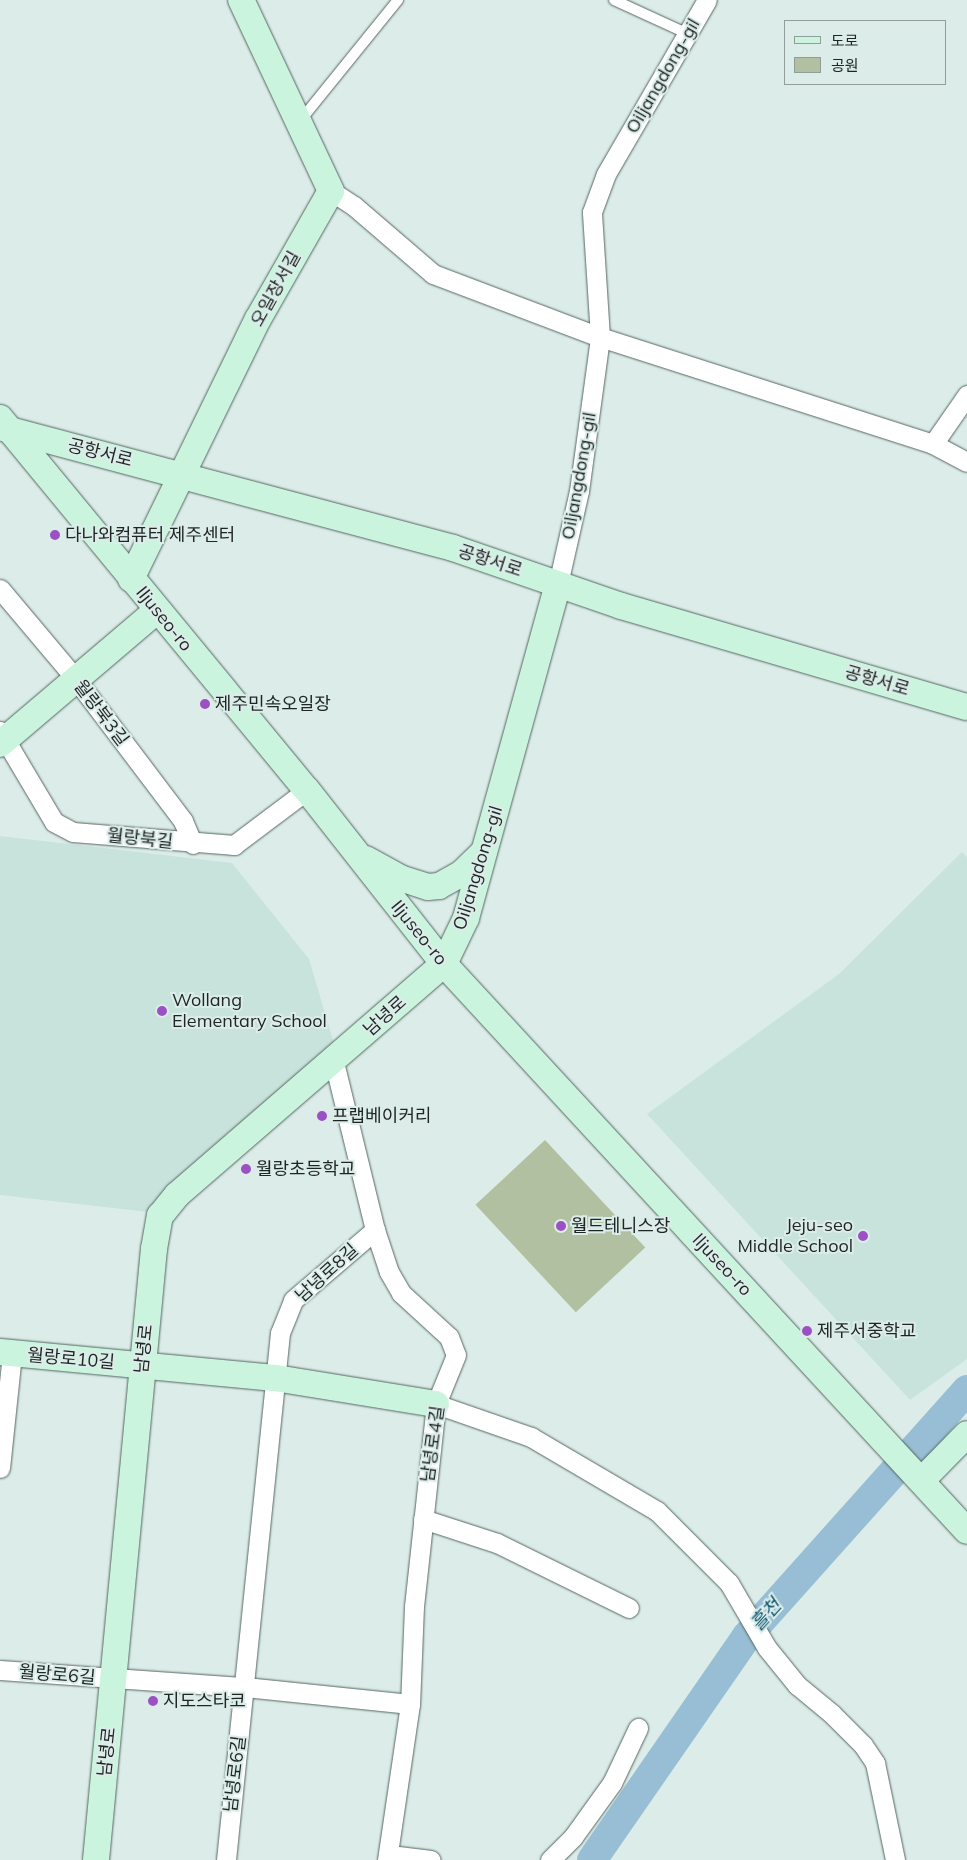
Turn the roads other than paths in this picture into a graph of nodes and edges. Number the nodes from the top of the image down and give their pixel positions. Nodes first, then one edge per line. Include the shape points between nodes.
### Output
1 (241, 0) edge
2 (398, 0) edge
3 (614, 0) edge
4 (706, 0) edge
5 (686, 32) junction
6 (300, 121) junction
7 (331, 191) junction
8 (600, 337) junction
9 (967, 395) edge
10 (3, 425) edge
11 (933, 444) junction
12 (967, 462) edge
13 (181, 474) junction
14 (131, 578) junction
15 (558, 584) junction
16 (0, 589) edge
17 (156, 611) junction
18 (76, 678) junction
19 (967, 707) edge
20 (2, 737) edge
21 (307, 790) junction
22 (193, 844) junction
23 (484, 851) junction
24 (356, 853) junction
25 (444, 964) junction
26 (334, 1062) junction
27 (375, 1230) junction
28 (6, 1353) edge
29 (142, 1366) junction
30 (275, 1378) junction
31 (436, 1404) junction
32 (967, 1434) edge
33 (0, 1468) edge
34 (922, 1480) junction
35 (423, 1519) junction
36 (967, 1531) edge
37 (629, 1608) dead end
38 (0, 1670) edge
39 (114, 1680) junction
40 (245, 1687) junction
41 (410, 1704) junction
42 (638, 1728) dead end
43 (388, 1857) edge
44 (96, 1860) edge
45 (226, 1860) edge
46 (431, 1860) edge
47 (550, 1860) edge
48 (896, 1860) edge

1 - 6 street
2 - 6 lane
3 - 5 lane
4 - 5 street, Oiljangdong-gil
5 - 8 street, Oiljangdong-gil via 606,174 592,212
6 - 7 street
7 - 8 street via 354,206 432,274
7 - 13 street, 오일장서길 via 258,319
8 - 11 street
8 - 15 street, Oiljangdong-gil via 579,491
9 - 11 street
10 - 13 street, 공항서로
10 - 14 street, Iljuseo-ro
11 - 12 street
13 - 14 street, 오일장서길
13 - 15 street, 공항서로 via 453,548
14 - 17 street, Iljuseo-ro
15 - 19 street, 공항서로 via 691,628
15 - 23 street, Oiljangdong-gil
16 - 18 street, 월랑북3길
17 - 18 street, 월랑북길
17 - 21 street, Iljuseo-ro
18 - 20 street, 월랑북길
18 - 22 street, 월랑북3길 via 183,821
20 - 22 street, 월랑북길 via 54,822 73,832
21 - 22 street, 월랑북길 via 234,845
21 - 24 street, Iljuseo-ro
23 - 24 street via 462,874 428,887 400,878
23 - 25 street, Oiljangdong-gil via 466,918
24 - 25 street, Iljuseo-ro
25 - 26 street, 남녕로
25 - 34 street, Iljuseo-ro
26 - 27 street, 남녕로4길
26 - 29 street, 남녕로 via 165,1207 156,1231
27 - 30 street, 남녕로8길 via 293,1300 280,1333
27 - 31 street, 남녕로4길 via 389,1272 401,1293 449,1338 456,1355
28 - 29 street, 월랑로10길
28 - 33 street
29 - 30 street
29 - 39 street, 남녕로
30 - 31 street
30 - 40 street, 남녕로8길
31 - 35 street, 남녕로4길
31 - 48 street via 531,1437 657,1511 729,1583 767,1648 797,1685 832,1714 875,1763
32 - 34 street
34 - 36 street
35 - 37 street via 498,1543
35 - 41 street, 남녕로4길 via 414,1606
38 - 39 street, 월랑로6길
39 - 40 street
39 - 44 street, 남녕로
40 - 41 street
40 - 45 street, 남녕로6길
41 - 43 street, 남녕로4길
42 - 47 street via 612,1783 573,1837
43 - 46 street

